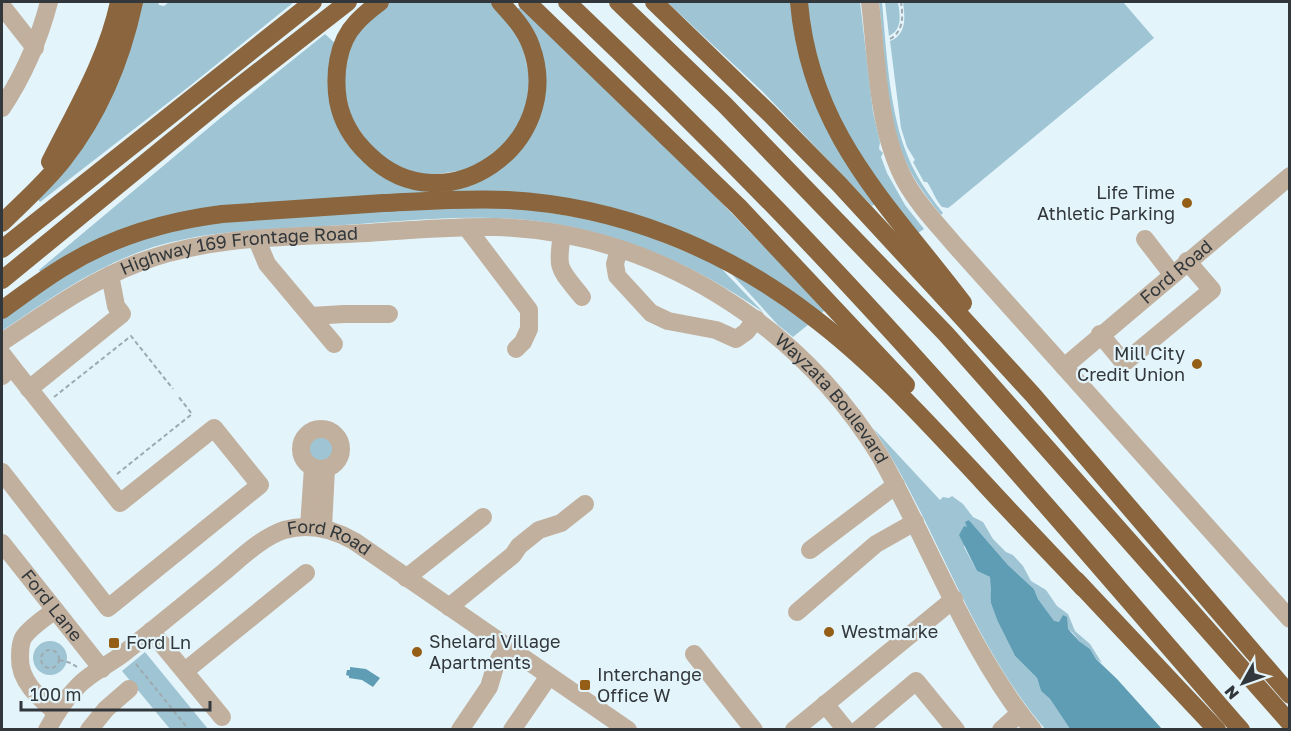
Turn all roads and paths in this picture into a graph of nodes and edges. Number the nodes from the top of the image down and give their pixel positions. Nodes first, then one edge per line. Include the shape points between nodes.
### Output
1 (49, 2) edge
2 (119, 2) edge
3 (134, 2) edge
4 (313, 2) edge
5 (348, 2) edge
6 (380, 2) edge
7 (500, 2) edge
8 (527, 2) edge
9 (567, 2) edge
10 (618, 2) edge
11 (654, 2) edge
12 (799, 2) edge
13 (870, 2) edge
14 (901, 2) edge
15 (2, 6) edge
16 (887, 40) dead end
17 (35, 48) junction
18 (7, 90) edge
19 (2, 108) edge
20 (1290, 176) edge
21 (18, 207) junction
22 (2, 224) edge
23 (498, 227) joint
24 (467, 228) junction
25 (562, 235) junction
26 (1145, 239) dead end
27 (257, 240) junction
28 (2, 249) edge
29 (619, 249) junction
30 (1187, 261) junction
31 (1172, 274) junction
32 (110, 275) junction
33 (2, 280) edge
34 (582, 297) dead end
35 (2, 310) edge
36 (389, 314) dead end
37 (311, 316) junction
38 (756, 319) junction
39 (1100, 334) junction
40 (2, 342) edge
41 (334, 344) dead end
42 (516, 349) dead end
43 (5, 366) edge
44 (1064, 367) junction
45 (29, 389) junction
46 (173, 389) dead end
47 (1033, 395) junction
48 (178, 396) dead end
49 (52, 398) dead end
50 (320, 468) dead end
51 (2, 472) edge
52 (114, 476) dead end
53 (896, 485) junction
54 (585, 504) dead end
55 (487, 521) dead end
56 (915, 522) junction
57 (316, 528) junction
58 (2, 543) edge
59 (810, 550) dead end
60 (306, 573) dead end
61 (412, 581) junction
62 (1083, 588) junction
63 (1282, 598) edge
64 (954, 599) junction
65 (449, 607) junction
66 (55, 610) junction
67 (797, 612) dead end
68 (1290, 619) edge
69 (151, 631) junction
70 (506, 646) junction
71 (59, 660) junction
72 (135, 663) dead end
73 (77, 668) dead end
74 (102, 669) junction
75 (185, 671) junction
76 (549, 676) junction
77 (129, 689) dead end
78 (1290, 695) edge
79 (825, 704) junction
80 (1020, 713) junction
81 (222, 717) dead end
82 (1290, 723) edge
83 (51, 725) edge
84 (89, 729) edge
85 (189, 729) edge
86 (460, 729) edge
87 (512, 729) edge
88 (628, 729) edge
89 (742, 729) edge
90 (754, 729) edge
91 (794, 729) edge
92 (846, 729) edge
93 (858, 729) edge
94 (956, 729) edge
95 (1000, 729) edge
96 (1033, 729) edge
97 (1217, 729) edge
98 (1241, 729) edge

1 - 17 street
2 - 21 highway via 85,95 50,162
3 - 21 highway via 123,44 102,96 62,161
4 - 28 highway
5 - 33 highway
6 - 7 highway via 355,24 343,47 336,78 343,117 356,141 378,164 413,180 440,182 480,173 499,161 522,135 536,105 538,82 531,47
8 - 62 highway via 740,207 814,284
9 - 98 highway via 824,259
10 - 82 highway via 725,105 946,334
11 - 47 highway via 839,184
12 - 47 highway via 817,86 855,164
13 - 44 street via 885,124 904,179 953,243
14 - 16 path via 900,28
15 - 17 street
17 - 18 street
18 - 19 street
20 - 30 street, Ford Road
21 - 22 highway
23 - 24 street, Highway 169 Frontage Road
23 - 25 street, Wayzata Boulevard
24 - 27 street, Highway 169 Frontage Road
24 - 42 street via 529,310 530,329
25 - 29 street, Wayzata Boulevard
25 - 34 street via 559,265
26 - 31 street
27 - 32 street, Highway 169 Frontage Road via 185,249
27 - 37 street via 267,264
29 - 38 street, Wayzata Boulevard via 689,278
29 - 38 street via 617,276 660,318 716,330 736,339
30 - 31 street, Ford Road
30 - 39 street via 1212,290 1124,363
31 - 39 street, Ford Road
32 - 40 street, Highway 169 Frontage Road
32 - 45 street via 116,306 122,314
35 - 62 highway via 63,267 106,244 155,226 193,218 460,199 536,203 610,216 669,235 718,257 811,316 915,410
36 - 37 street
37 - 41 street
38 - 53 street, Wayzata Boulevard via 834,391 866,433
39 - 44 street, Ford Road
43 - 45 street
44 - 63 street
45 - 51 street via 120,503 214,428 260,485 108,608
46 - 49 path via 130,336
47 - 78 highway
48 - 52 path via 192,414
50 - 57 street
53 - 56 street, Wayzata Boulevard
53 - 59 street
54 - 65 street via 561,523 539,530
55 - 61 street
56 - 64 street, Wayzata Boulevard
56 - 67 street via 876,544
57 - 61 street, Ford Road via 344,536
57 - 69 street, Ford Road via 283,531 263,541
58 - 66 street, Ford Lane
60 - 75 street
61 - 65 street, Ford Road
62 - 97 highway
63 - 68 street
64 - 79 street
64 - 80 street, Wayzata Boulevard via 991,669
65 - 70 street, Ford Road
66 - 74 street, Ford Lane
66 - 83 street via 24,637 19,667 41,699
69 - 74 street, Ford Road
69 - 75 street
70 - 76 street, Ford Road
70 - 86 street via 489,687
71 - 71 path via 52,650 41,656 48,668
71 - 73 path
72 - 85 path
74 - 83 street, Ford Road via 81,683
75 - 81 street
76 - 87 street
76 - 88 street, Ford Road
77 - 84 street
79 - 91 street
79 - 92 street
80 - 95 street
80 - 96 street, Wayzata Boulevard
89 - 90 street via 691,657
93 - 94 street via 916,681

